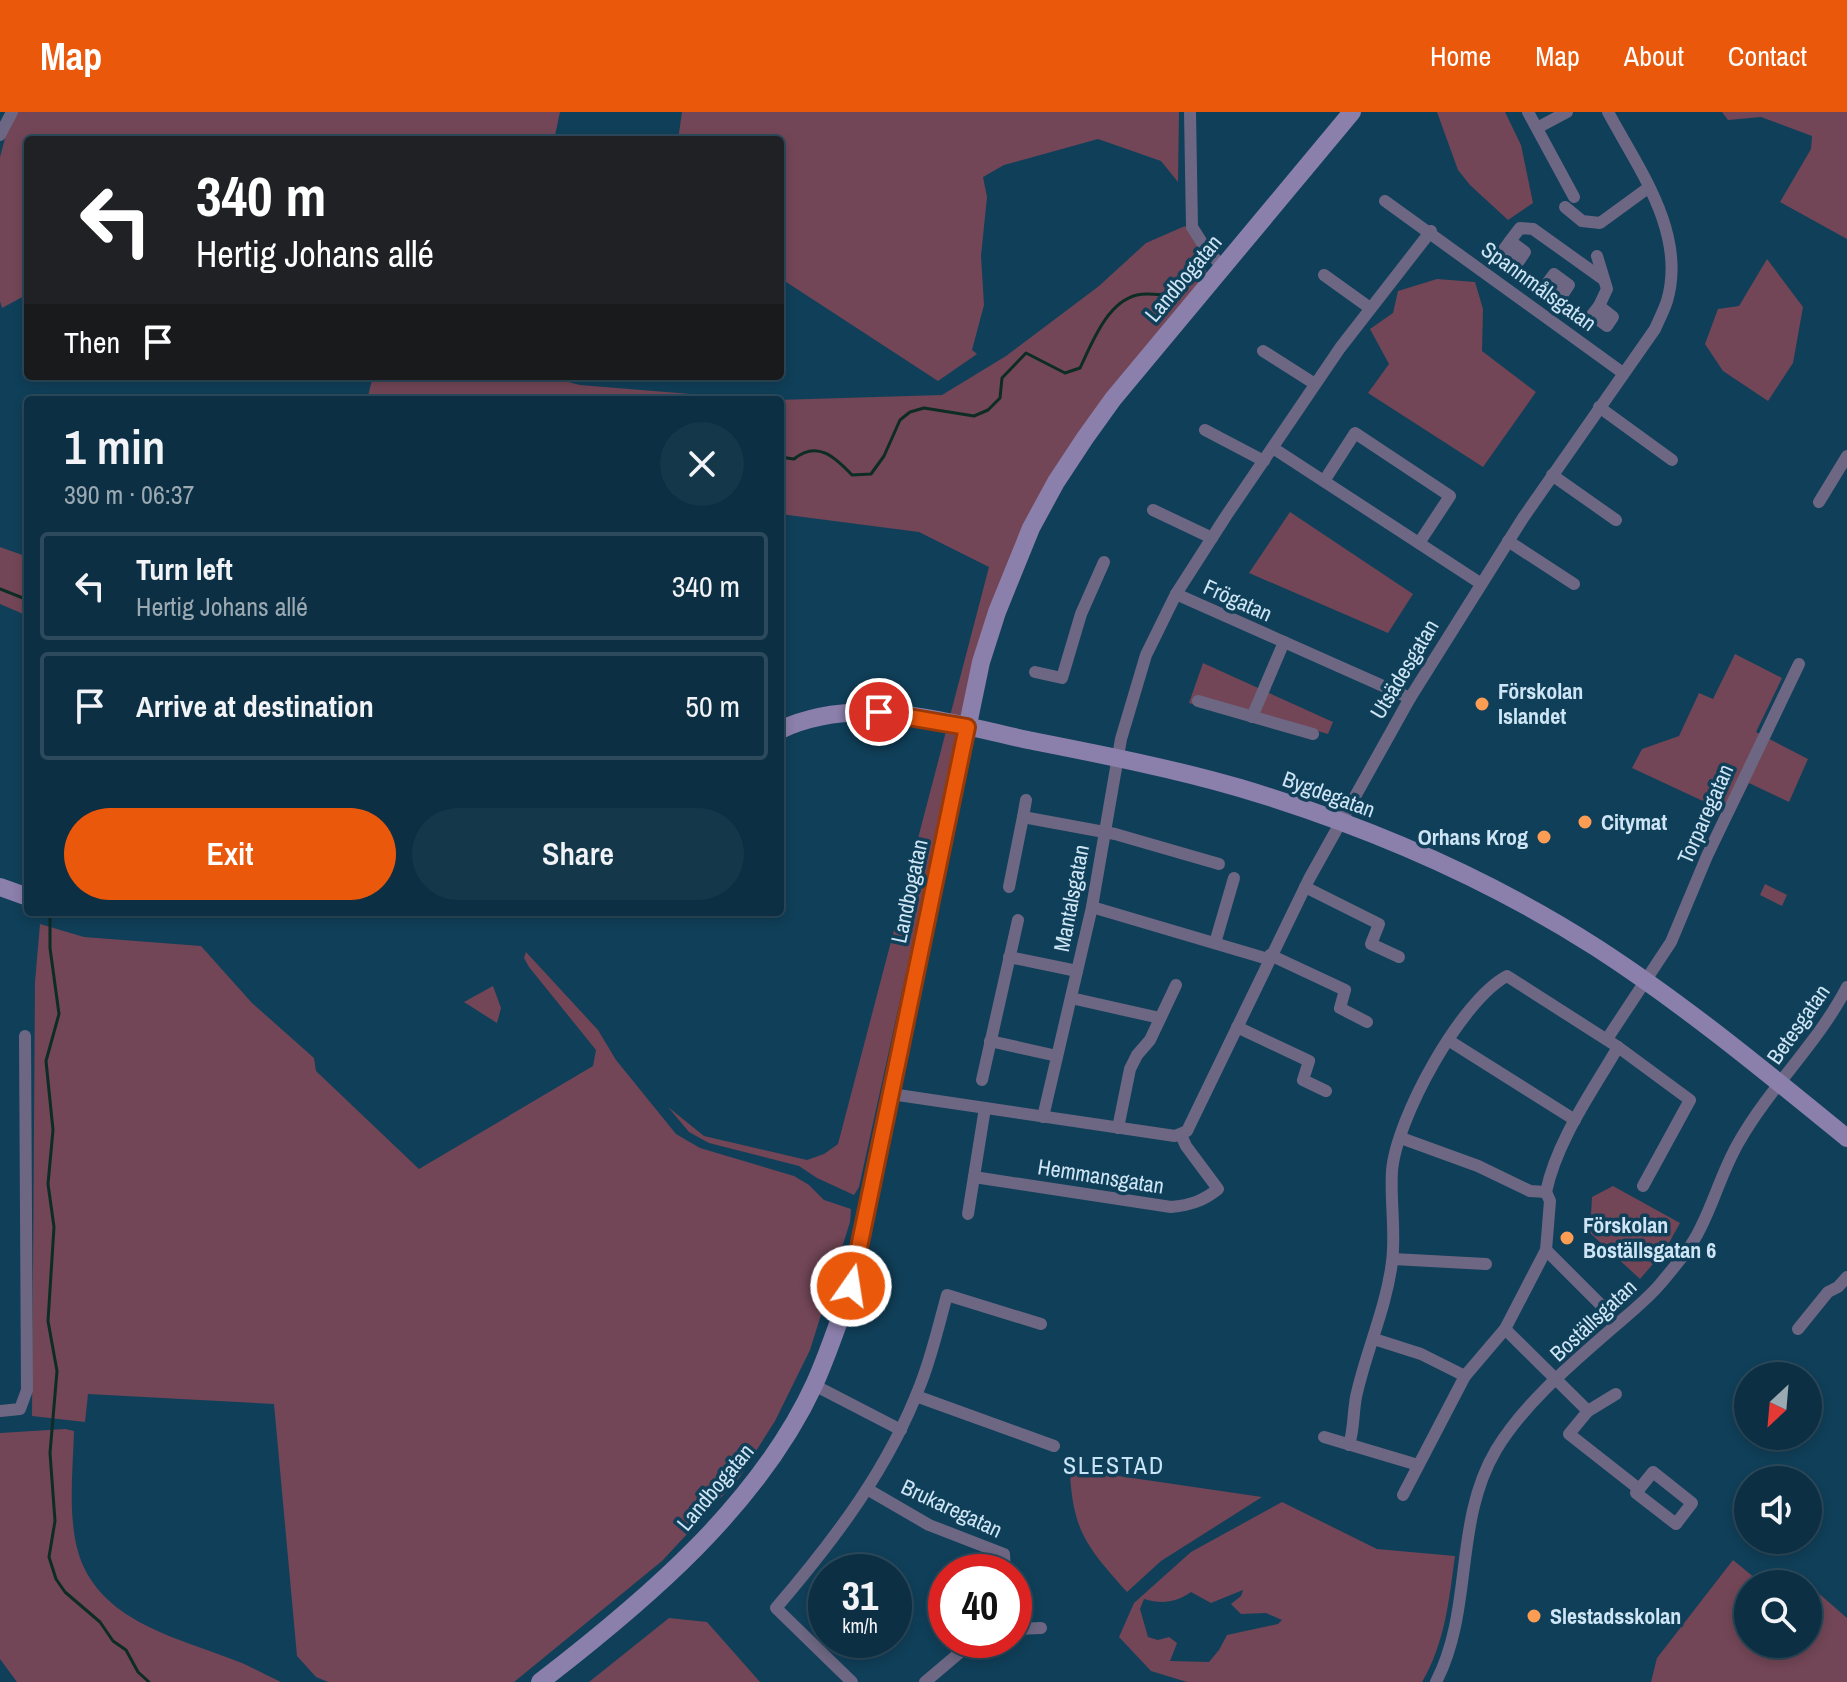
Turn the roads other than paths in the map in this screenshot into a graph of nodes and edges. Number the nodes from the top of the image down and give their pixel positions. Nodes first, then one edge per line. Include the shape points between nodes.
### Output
1 (12, 112) edge
2 (1190, 112) edge
3 (1352, 112) edge
4 (1528, 112) edge
5 (1567, 112) edge
6 (1608, 112) edge
7 (1537, 128) junction
8 (0, 135) edge
9 (1648, 188) junction
10 (1574, 197) dead end
11 (1385, 201) dead end
12 (1565, 207) dead end
13 (1431, 231) junction
14 (1510, 241) dead end
15 (1569, 254) junction
16 (1597, 256) dead end
17 (1223, 267) junction
18 (1554, 274) dead end
19 (1324, 275) dead end
20 (1603, 279) junction
21 (1599, 306) dead end
22 (1370, 308) junction
23 (1263, 351) dead end
24 (1623, 373) junction
25 (1315, 384) junction
26 (1599, 407) junction
27 (1205, 430) dead end
28 (1273, 448) junction
29 (1847, 456) edge
30 (1672, 460) dead end
31 (1264, 461) junction
32 (1552, 475) junction
33 (1324, 481) junction
34 (1819, 502) dead end
35 (1153, 510) dead end
36 (1616, 520) dead end
37 (1212, 538) junction
38 (1508, 541) junction
39 (1419, 543) junction
40 (1104, 562) dead end
41 (1480, 583) junction
42 (1574, 584) dead end
43 (1176, 594) junction
44 (1284, 642) junction
45 (1799, 664) dead end
46 (1035, 672) dead end
47 (1410, 698) junction
48 (1198, 701) dead end
49 (1252, 717) junction
50 (967, 727) junction
51 (784, 729) edge
52 (1313, 734) dead end
53 (1117, 758) junction
54 (1026, 800) dead end
55 (1023, 817) junction
56 (1340, 821) junction
57 (1105, 832) junction
58 (1219, 864) dead end
59 (1234, 878) dead end
60 (0, 887) edge
61 (1009, 887) dead end
62 (1305, 887) junction
63 (24, 896) edge
64 (1092, 907) junction
65 (1018, 920) dead end
66 (1215, 943) junction
67 (1009, 957) junction
68 (1269, 957) junction
69 (1399, 957) dead end
70 (1077, 971) junction
71 (1646, 980) junction
72 (1176, 985) dead end
73 (1847, 987) edge
74 (1071, 998) junction
75 (1160, 1018) junction
76 (1367, 1022) dead end
77 (1237, 1027) junction
78 (25, 1036) dead end
79 (1607, 1039) junction
80 (1448, 1040) junction
81 (990, 1041) junction
82 (1618, 1047) junction
83 (1057, 1056) junction
84 (982, 1080) dead end
85 (1781, 1083) junction
86 (1326, 1091) dead end
87 (891, 1094) junction
88 (985, 1108) junction
89 (1043, 1117) junction
90 (1575, 1120) junction
91 (1118, 1128) junction
92 (1181, 1135) junction
93 (1401, 1138) junction
94 (1847, 1138) edge
95 (974, 1177) junction
96 (1643, 1186) dead end
97 (1546, 1192) junction
98 (968, 1214) dead end
99 (1546, 1250) junction
100 (1393, 1259) junction
101 (1486, 1264) dead end
102 (1847, 1277) edge
103 (1604, 1308) dead end
104 (1041, 1324) dead end
105 (1505, 1329) junction
106 (1798, 1329) dead end
107 (1374, 1339) junction
108 (1465, 1376) junction
109 (1556, 1381) junction
110 (814, 1385) junction
111 (1616, 1394) dead end
112 (916, 1396) junction
113 (0, 1411) edge
114 (1588, 1411) junction
115 (901, 1430) junction
116 (1324, 1437) dead end
117 (1349, 1445) junction
118 (1054, 1446) dead end
119 (1418, 1465) junction
120 (867, 1489) junction
121 (1639, 1489) junction
122 (1403, 1495) dead end
123 (1004, 1554) edge
124 (1032, 1628) edge
125 (1041, 1628) dead end
126 (953, 1658) edge
127 (542, 1681) edge
128 (852, 1682) edge
129 (925, 1682) edge
130 (1436, 1682) edge

1 - 8 street
2 - 17 street via 1192,227
3 - 17 street, Landbogatan
4 - 7 street
5 - 7 street
6 - 9 street, Utsädesgatan
7 - 10 street
9 - 12 street via 1600,223 1582,221
9 - 24 street, Utsädesgatan via 1668,235 1670,285 1655,329
11 - 13 street, Spannmålsgatan
13 - 22 street
13 - 24 street, Spannmålsgatan
14 - 15 street via 1527,227
15 - 18 street
15 - 20 street
16 - 20 street
17 - 50 street, Landbogatan via 1113,399 1056,482 997,612
19 - 22 street
20 - 21 street via 1607,289
22 - 25 street
23 - 25 street
24 - 26 street, Utsädesgatan
25 - 28 street
26 - 30 street
26 - 32 street, Utsädesgatan
27 - 31 street
28 - 31 street
28 - 33 street
29 - 34 street
31 - 37 street
32 - 36 street
32 - 38 street, Utsädesgatan
33 - 39 street
33 - 39 street via 1355,433 1450,496
35 - 37 street
37 - 43 street
38 - 41 street, Utsädesgatan
38 - 42 street
39 - 41 street
40 - 46 street via 1062,678
41 - 47 street, Utsädesgatan
43 - 44 street, Frögatan
43 - 53 street via 1146,655
44 - 47 street, Frögatan
44 - 49 street, Frögatan
45 - 71 street, Torparegatan via 1671,942
47 - 56 street, Utsädesgatan
48 - 49 street
49 - 52 street
50 - 51 street, Bygdegatan via 858,712 817,717
50 - 53 street, Bygdegatan
50 - 87 street, Landbogatan
53 - 56 street, Bygdegatan via 1237,787
53 - 57 street, Mantalsgatan
54 - 55 street
55 - 57 street, Mantalsgatan
55 - 61 street
56 - 62 street
56 - 71 street, Bygdegatan via 1490,888
57 - 58 street, Mantalsgatan
57 - 64 street, Mantalsgatan
59 - 66 street
60 - 63 street
62 - 68 street
62 - 69 street via 1379,924 1371,944
64 - 66 street
64 - 70 street, Mantalsgatan
65 - 67 street
66 - 68 street
67 - 70 street, Mantalsgatan
67 - 81 street
68 - 76 street via 1345,990 1340,1008
68 - 77 street
70 - 74 street, Mantalsgatan
71 - 79 street
71 - 85 street, Bygdegatan
72 - 75 street
73 - 85 street, Betesgatan
74 - 75 street
74 - 83 street, Mantalsgatan
75 - 91 street via 1130,1069
77 - 86 street via 1309,1061 1303,1080
77 - 92 street
78 - 113 street via 27,1390 20,1409
79 - 80 street via 1507,976 1496,981
79 - 82 street
80 - 90 street
80 - 93 street via 1417,1095
81 - 83 street
81 - 84 street
82 - 90 street
82 - 96 street via 1690,1100
83 - 89 street, Mantalsgatan
85 - 94 street, Bygdegatan
85 - 109 street, Boställsgatan via 1740,1140 1698,1233 1674,1266 1645,1300
87 - 88 street
87 - 110 street, Landbogatan via 851,1286
88 - 89 street
88 - 95 street
89 - 91 street
90 - 97 street
91 - 92 street
92 - 95 street, Hemmansgatan via 1222,1186 1190,1205 1171,1207
93 - 97 street via 1530,1191
93 - 100 street via 1392,1167
95 - 98 street
97 - 99 street
99 - 103 street, Boställsgatan
99 - 105 street
100 - 101 street
100 - 107 street
102 - 106 street
104 - 112 street, Brukaregatan via 949,1291
105 - 108 street
105 - 109 street, Boställsgatan
107 - 108 street
107 - 117 street via 1355,1399
108 - 119 street
109 - 114 street, Boställsgatan
109 - 130 street, Boställsgatan via 1510,1429 1488,1464 1473,1505 1452,1645
110 - 115 street
110 - 127 street, Landbogatan via 769,1462 714,1531
111 - 114 street
112 - 115 street, Brukaregatan
112 - 118 street
114 - 121 street via 1569,1434
115 - 120 street, Brukaregatan
116 - 117 street
117 - 119 street
119 - 122 street
120 - 123 street, Brukaregatan via 929,1525
120 - 128 street, Brukaregatan via 826,1550 776,1608
121 - 121 street via 1636,1493 1676,1524 1692,1503 1653,1472
124 - 125 street
126 - 129 street

